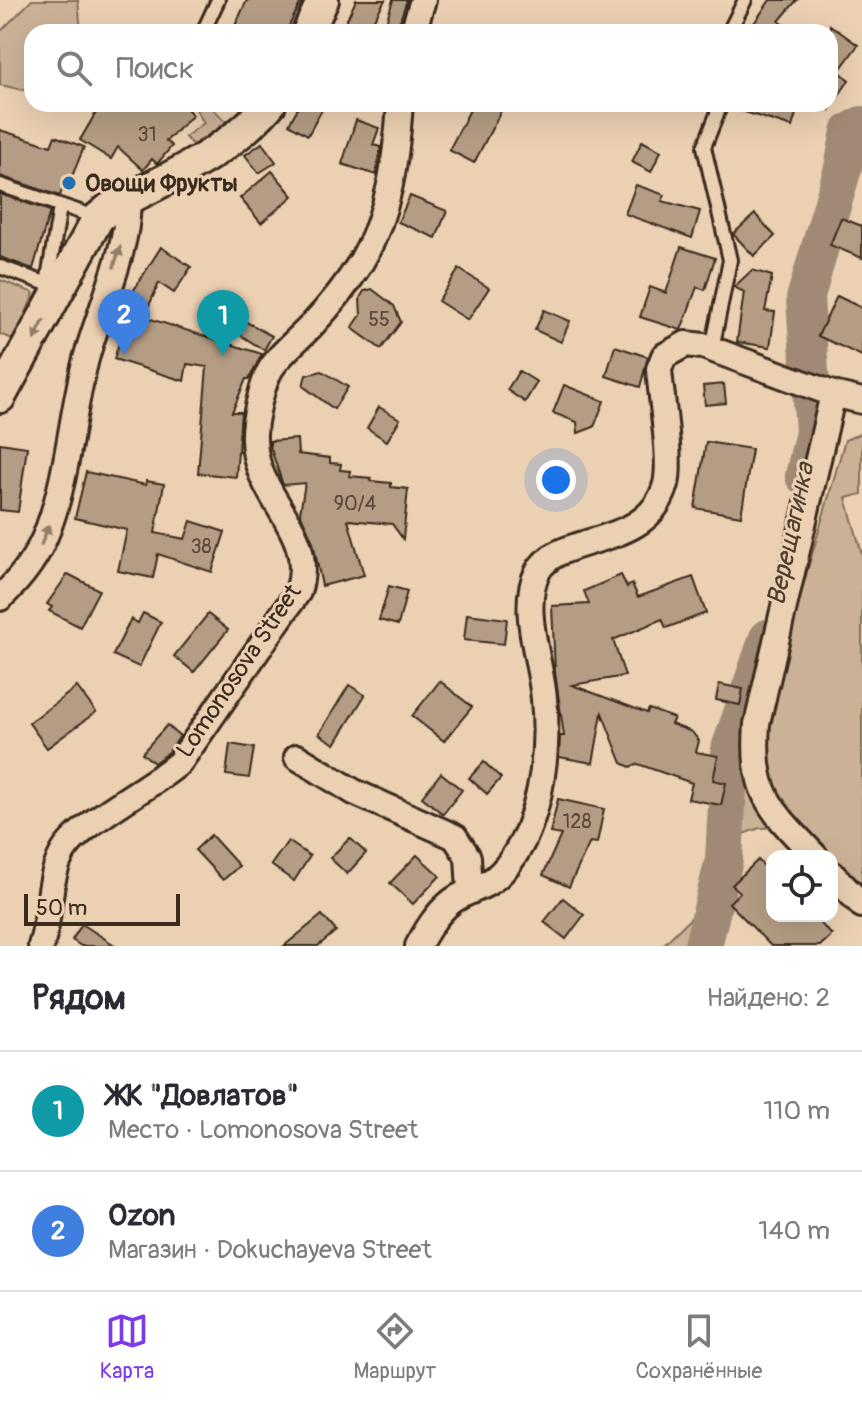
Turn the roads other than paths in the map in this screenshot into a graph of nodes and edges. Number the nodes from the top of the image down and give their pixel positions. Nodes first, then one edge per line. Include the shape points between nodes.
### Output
1 (218, 0) edge
2 (323, 0) edge
3 (414, 0) edge
4 (423, 0) edge
5 (745, 0) edge
6 (207, 24) edge
7 (312, 24) edge
8 (405, 24) edge
9 (416, 24) edge
10 (733, 24) edge
11 (263, 112) edge
12 (399, 112) edge
13 (718, 112) edge
14 (0, 185) edge
15 (127, 199) junction
16 (60, 207) junction
17 (98, 218) junction
18 (0, 267) edge
19 (54, 286) junction
20 (707, 348) junction
21 (833, 394) junction
22 (0, 397) edge
23 (862, 401) edge
24 (0, 598) edge
25 (297, 757) dead end
26 (809, 850) edge
27 (838, 880) edge
28 (470, 891) junction
29 (862, 905) edge
30 (41, 946) edge
31 (418, 946) edge

1 - 6 lane
2 - 7 street
3 - 8 lane
4 - 9 street
5 - 10 lane
11 - 15 street via 225,146
12 - 30 street, Lomonosova Street via 395,175 361,262 271,368 255,423 257,467 304,556 298,592 180,762 88,828 62,854
13 - 20 lane via 704,147 730,260
14 - 16 lane
15 - 17 street
24 -> 15 street via 37,555 60,493 85,362 127,224
16 - 17 lane
16 - 19 lane
17 - 19 street
18 - 19 lane
19 -> 22 street
20 - 21 street
20 - 28 street via 675,347 659,369 667,469 658,500 637,524 548,560 535,576 531,606 545,721 542,777 529,827 517,849 494,879
21 - 23 street
21 - 26 street via 757,724 755,753 772,810
25 - 28 street via 354,792 455,837 468,857
27 - 29 street
28 - 31 street via 442,911

